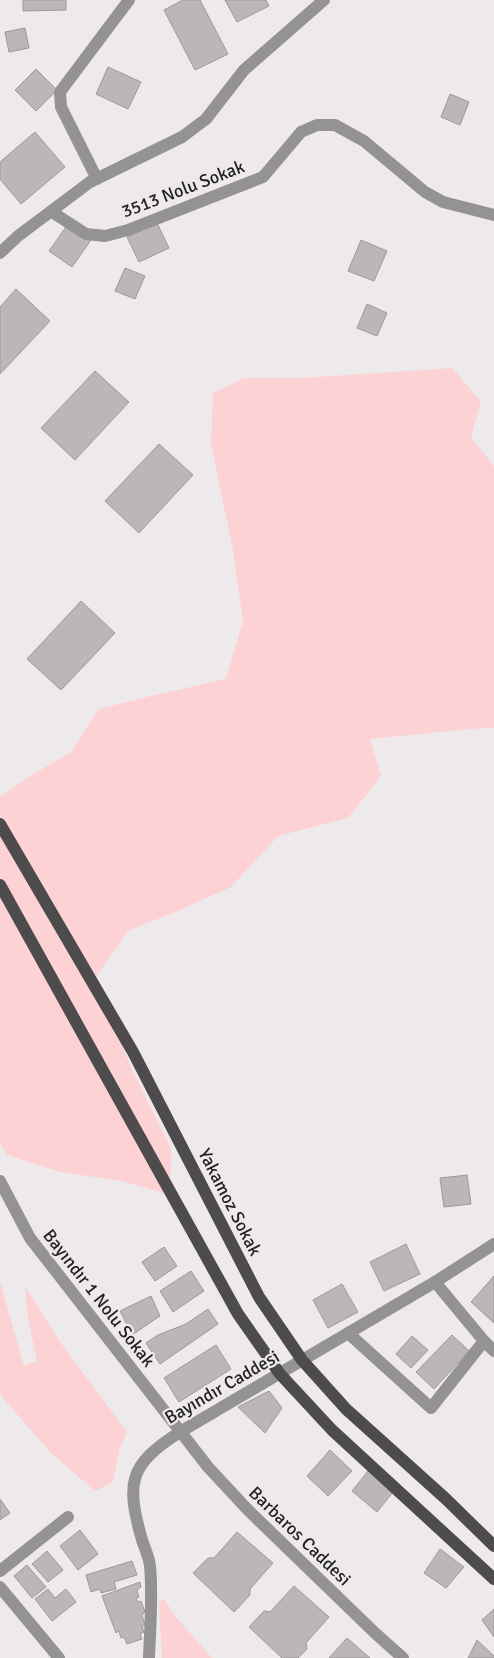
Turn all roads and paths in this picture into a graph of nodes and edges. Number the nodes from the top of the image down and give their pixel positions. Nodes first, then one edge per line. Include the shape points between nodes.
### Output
1 (129, 0) edge
2 (324, 0) edge
3 (97, 179) junction
4 (52, 212) junction
5 (494, 215) edge
6 (0, 253) edge
7 (0, 824) edge
8 (0, 884) edge
9 (0, 1180) edge
10 (494, 1244) edge
11 (435, 1282) junction
12 (348, 1333) junction
13 (484, 1341) junction
14 (494, 1351) edge
15 (302, 1360) junction
16 (280, 1374) junction
17 (180, 1432) junction
18 (68, 1517) dead end
19 (494, 1546) edge
20 (0, 1571) edge
21 (494, 1579) edge
22 (0, 1587) edge
23 (59, 1658) edge
24 (149, 1658) edge
25 (403, 1658) edge

1 - 3 street via 60,92 61,107
2 - 3 street via 244,70 206,119 182,136
3 - 4 street
4 - 5 street, 3513 Nolu Sokak via 86,234 105,236 128,230 263,178 301,132 317,125 335,125 364,141 425,192 443,202
4 - 6 street
7 - 15 main road, Yakamoz Sokak via 133,1052 259,1296
8 - 16 main road via 238,1314
9 - 17 street, Bayındır 1 Nolu Sokak via 30,1238
10 - 11 street, Bayındır Caddesi
11 - 12 street, Bayındır Caddesi
11 - 13 street
12 - 13 street via 430,1408
12 - 15 street, Bayındır Caddesi
13 - 14 street
15 - 16 street, Bayındır Caddesi
15 - 19 main road, Yakamoz Sokak via 346,1409 446,1498
16 - 17 street, Bayındır Caddesi
16 - 21 main road via 332,1430
17 - 24 street, Bayındır Caddesi via 155,1448 134,1478 133,1502 150,1570
17 - 25 street, Barbaros Caddesi via 247,1509
18 - 20 street
22 - 23 street

